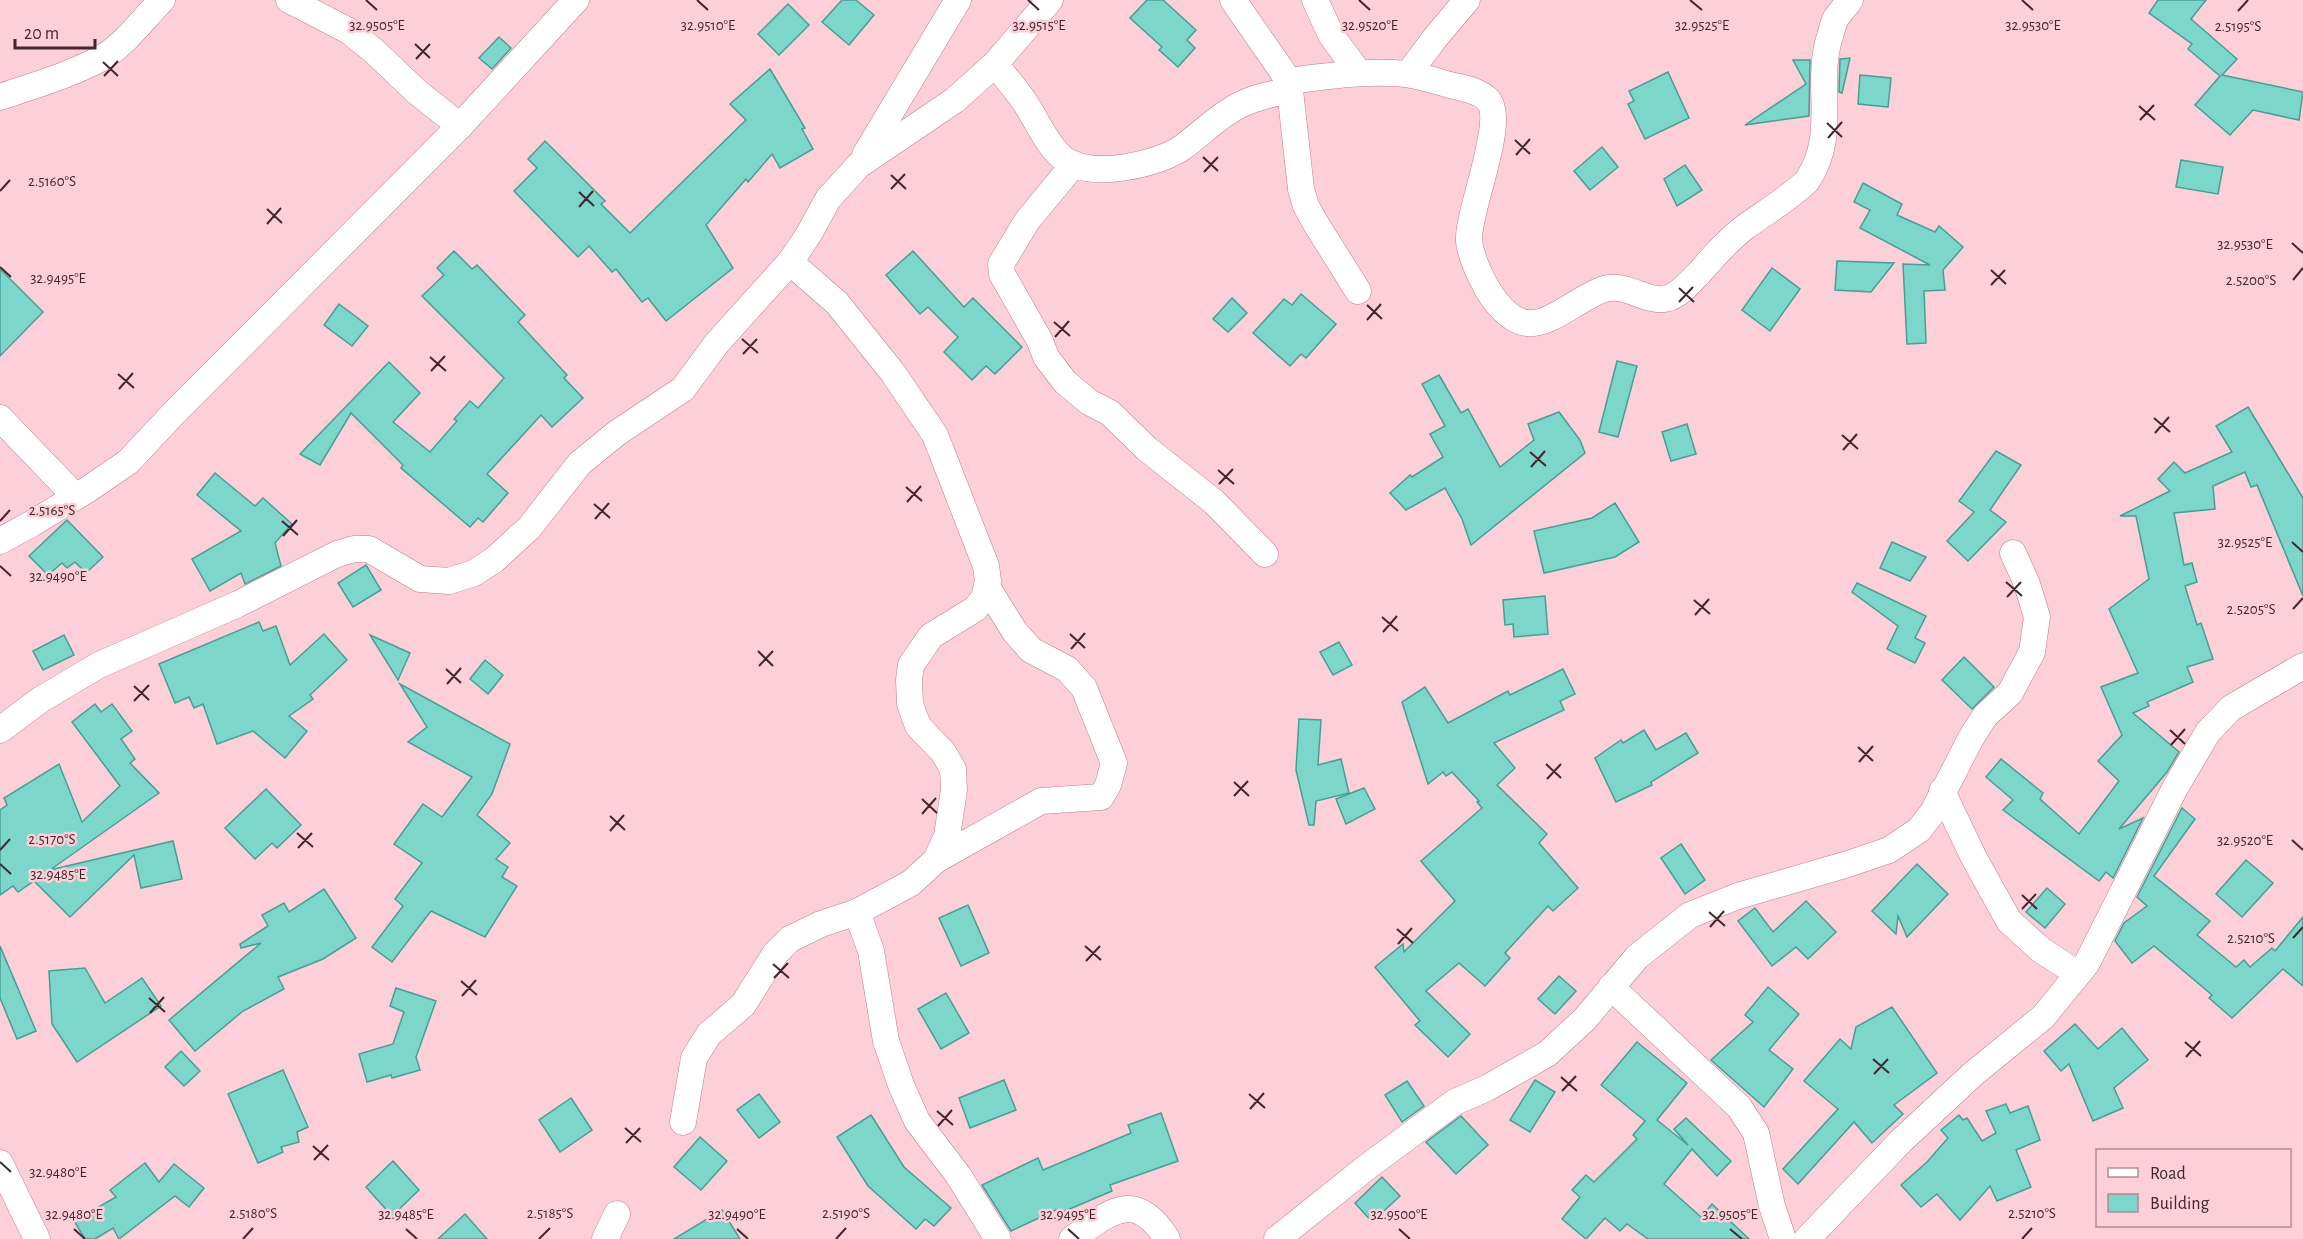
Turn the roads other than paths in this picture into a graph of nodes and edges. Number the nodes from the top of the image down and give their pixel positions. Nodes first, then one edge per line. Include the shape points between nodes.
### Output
1 (162, 0) edge
2 (289, 0) edge
3 (576, 0) edge
4 (958, 0) edge
5 (1050, 0) edge
6 (1233, 0) edge
7 (1314, 0) edge
8 (1467, 0) edge
9 (1850, 0) edge
10 (995, 64) junction
11 (1359, 73) junction
12 (1408, 74) junction
13 (1290, 85) junction
14 (0, 97) edge
15 (460, 126) junction
16 (1074, 164) junction
17 (859, 165) junction
18 (790, 261) junction
19 (1358, 291) dead end
20 (0, 418) edge
21 (76, 497) junction
22 (0, 540) edge
23 (2013, 553) dead end
24 (1265, 554) dead end
25 (987, 587) junction
26 (2301, 674) edge
27 (0, 730) edge
28 (1942, 791) junction
29 (936, 860) junction
30 (857, 912) junction
31 (2078, 974) junction
32 (1611, 987) junction
33 (683, 1122) dead end
34 (0, 1163) edge
35 (617, 1215) dead end
36 (37, 1239) edge
37 (605, 1239) edge
38 (998, 1239) edge
39 (1072, 1239) edge
40 (1167, 1239) edge
41 (1277, 1239) edge
42 (1783, 1239) edge
43 (1807, 1239) edge

1 - 14 street via 106,55
2 - 15 street via 349,31
3 - 15 street
4 - 17 street
5 - 10 street
6 - 13 street
7 - 11 street via 1331,35
8 - 12 street
9 - 12 street via 1835,19 1828,44 1822,149 1806,181 1734,237 1675,295 1660,299 1609,287 1536,323 1512,319 1496,302 1469,241 1490,141 1491,105 1475,92
10 - 16 street via 1051,144
10 - 17 street via 955,100
11 - 12 street
11 - 13 street
13 - 16 street via 1222,114 1164,157 1105,169
13 - 19 street via 1306,206
15 - 21 street via 129,462
16 - 24 street via 1028,221 1001,264 1002,274 1046,357 1065,381 1089,402 1110,413 1147,449 1214,502
17 - 18 street via 828,199
18 - 25 street via 837,303 893,373 934,435 986,566
18 - 27 street via 682,389 580,463 529,528 474,573 449,580 420,579 369,549 337,554 238,604 99,665 40,700
20 - 21 street
21 - 22 street
23 - 28 street via 2037,617 2032,652 2010,693 1985,716
25 - 29 street via 975,609 931,636 911,665 910,704 918,726 953,769 954,790 946,836
25 - 29 street via 1015,633 1032,650 1067,669 1084,688 1114,763 1101,797 1041,801
26 - 31 street via 2231,708 2208,732
28 - 31 street via 1968,848 2009,921 2041,950
28 - 32 street via 1919,830 1889,850 1738,896 1690,915 1636,957
29 - 30 street via 911,883
30 - 33 street via 790,939 775,954 743,1005 708,1034 694,1058
30 - 38 street via 871,951 886,1041 916,1121 958,1175
31 - 43 street via 2043,1017 1973,1074 1901,1141
32 - 41 street via 1548,1054 1455,1102
32 - 42 street via 1739,1107 1756,1133
34 - 36 street
35 - 37 street
39 - 40 street via 1111,1211 1126,1208 1148,1215

